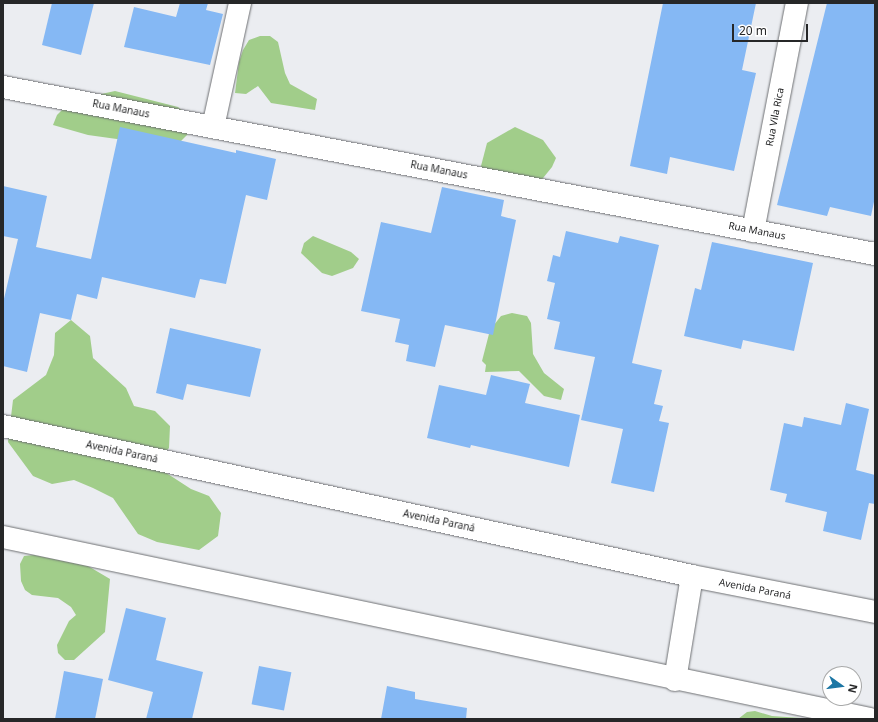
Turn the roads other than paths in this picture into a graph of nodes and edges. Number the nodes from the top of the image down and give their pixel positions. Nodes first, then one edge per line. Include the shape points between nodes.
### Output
1 (240, 3) edge
2 (796, 3) edge
3 (3, 87) edge
4 (214, 127) junction
5 (752, 231) junction
6 (875, 254) edge
7 (3, 426) edge
8 (3, 537) edge
9 (692, 576) junction
10 (875, 612) edge
11 (675, 680) junction
12 (870, 719) edge

1 - 4 main road
2 - 5 main road, Rua Vila Rica
3 - 4 main road, Rua Manaus
4 - 5 main road, Rua Manaus
5 - 6 main road, Rua Manaus
7 - 9 main road, Avenida Paraná
8 - 11 main road
9 - 10 main road, Avenida Paraná
9 - 11 main road
11 - 12 main road

